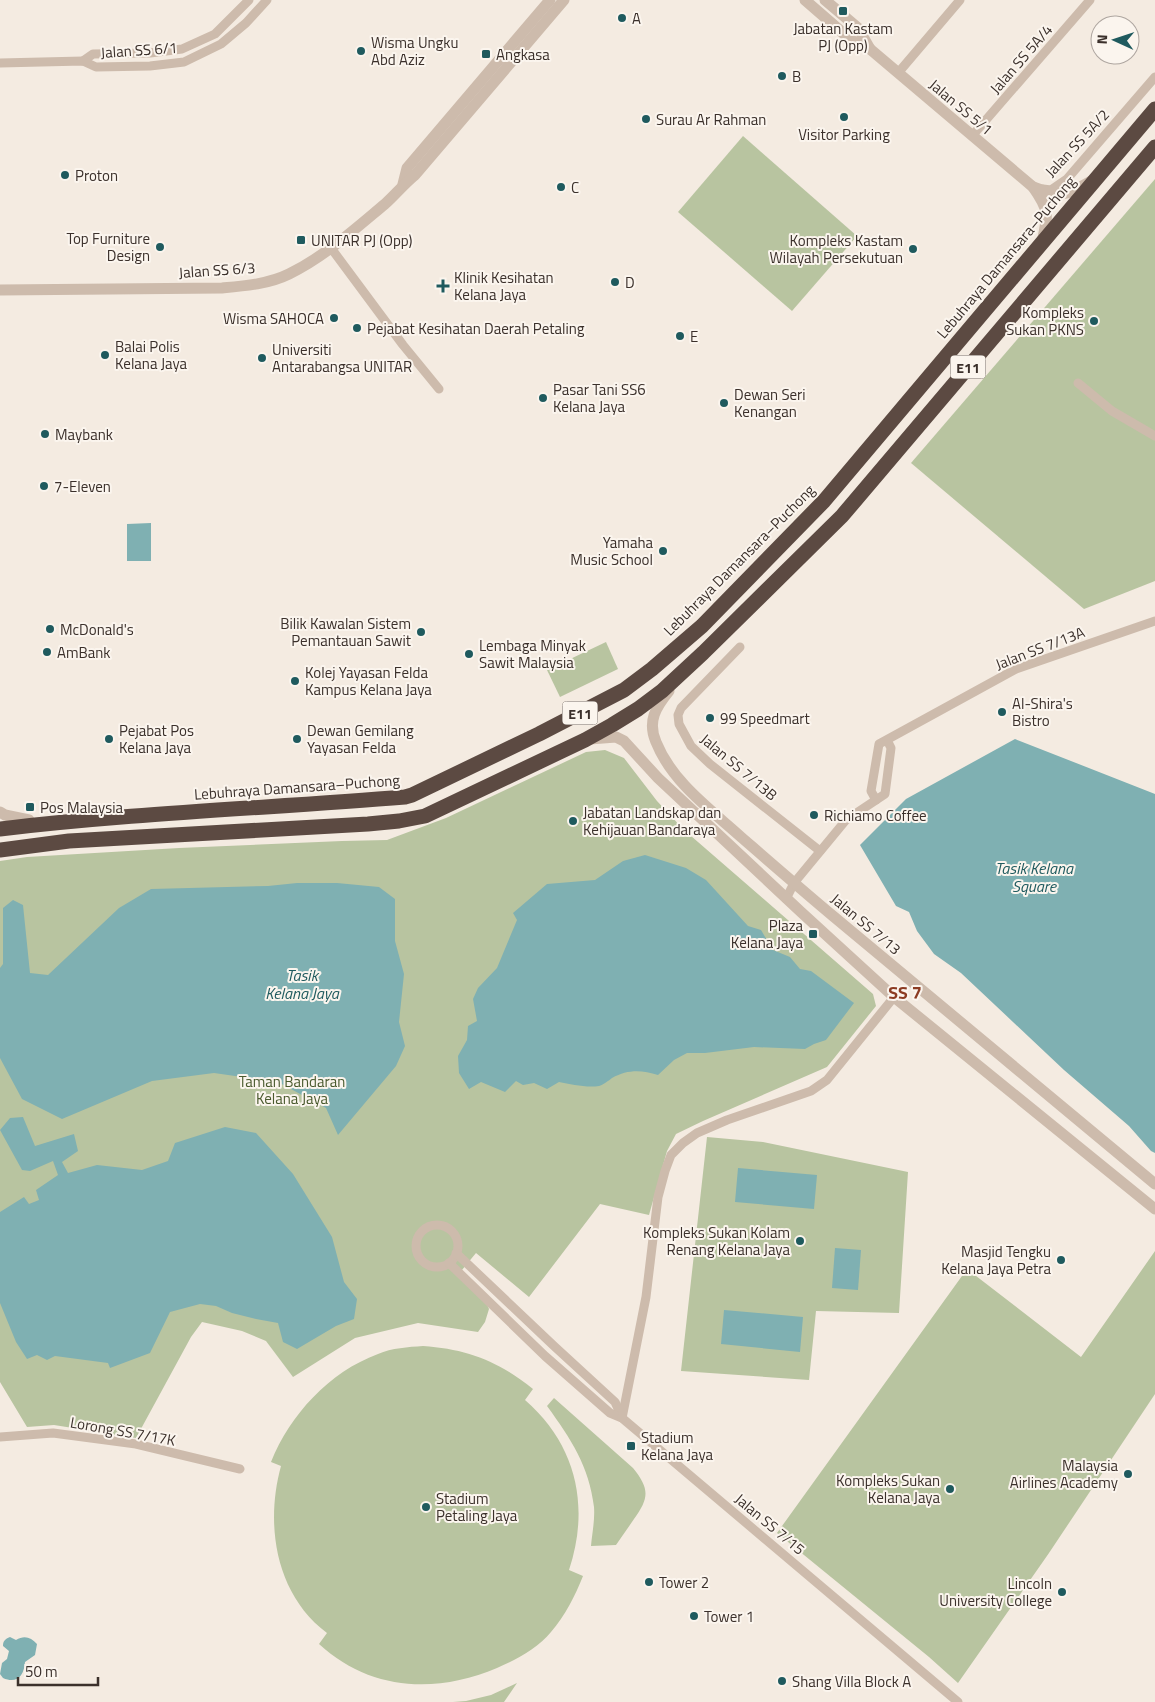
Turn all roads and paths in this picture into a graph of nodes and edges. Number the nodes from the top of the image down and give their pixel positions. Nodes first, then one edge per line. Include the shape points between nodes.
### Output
1 (249, 0) edge
2 (267, 0) edge
3 (550, 0) edge
4 (805, 0) edge
5 (825, 0) edge
6 (960, 0) edge
7 (1090, 0) edge
8 (561, 1) edge
9 (870, 49) junction
10 (83, 61) junction
11 (0, 63) edge
12 (898, 73) junction
13 (1155, 76) edge
14 (1155, 109) edge
15 (972, 136) junction
16 (1155, 147) edge
17 (1096, 178) junction
18 (404, 184) junction
19 (1033, 187) junction
20 (1042, 242) junction
21 (331, 248) junction
22 (0, 290) edge
23 (1078, 383) dead end
24 (439, 389) dead end
25 (1155, 436) edge
26 (1155, 621) edge
27 (740, 647) dead end
28 (703, 653) junction
29 (585, 740) junction
30 (887, 740) junction
31 (876, 800) junction
32 (0, 812) edge
33 (30, 820) junction
34 (0, 822) edge
35 (59, 822) junction
36 (0, 829) edge
37 (0, 850) edge
38 (820, 851) junction
39 (794, 883) junction
40 (786, 899) junction
41 (894, 997) junction
42 (1155, 1184) edge
43 (1155, 1209) edge
44 (456, 1253) junction
45 (449, 1263) junction
46 (554, 1346) junction
47 (545, 1356) junction
48 (622, 1418) junction
49 (0, 1437) edge
50 (240, 1469) dead end
51 (958, 1702) edge

1 - 10 street, Jalan SS 6/1 via 215,34 182,49 150,54 93,54
2 - 10 street, Jalan SS 6/1 via 221,44 184,62 96,67
3 - 18 street, Jalan SS 6/3 via 407,168
4 - 9 street, Jalan SS 5/1 via 851,40
5 - 9 street, Jalan SS 5/1 via 858,28
6 - 12 street
7 - 15 street, Jalan SS 5A/4
8 - 18 street, Jalan SS 6/3
9 - 12 street, Jalan SS 5/1
10 - 11 street, Jalan SS 6/1
12 - 15 street, Jalan SS 5/1
13 - 19 street, Jalan SS 5A/2 via 1067,179 1051,190
14 - 17 highway, Lebuhraya Damansara–Puchong / E11
15 - 19 street, Jalan SS 5/1
16 - 28 highway, E11 via 842,516
17 - 19 street, Jalan SS 5/1 via 1058,196
17 - 20 highway, Lebuhraya Damansara–Puchong / E11
18 - 21 street, Jalan SS 6/3
19 - 20 street, Jalan SS 5/1 via 1047,212
20 - 35 highway, Lebuhraya Damansara–Puchong / E11 via 824,501 702,626 624,690 405,797
21 - 22 street, Jalan SS 6/3 via 288,274 243,286
21 - 24 street
23 - 25 street via 1112,411
26 - 30 street, Jalan SS 7/13A via 1016,669
27 - 38 street, Jalan SS 7/13B via 681,708 679,724 690,746
28 - 29 highway, E11 via 638,709
28 - 39 street, Jalan SS 7/13 via 654,711 656,742 671,769 695,797
29 - 37 highway, E11 via 425,816 368,824 69,841
29 - 40 street via 616,737 624,741 658,778
30 - 31 street via 891,748 885,794
30 - 31 street via 879,744 871,791
31 - 38 street via 846,820
32 - 33 street
33 - 34 highway
33 - 35 highway via 48,818
35 - 36 highway, Lebuhraya Damansara–Puchong / E11
38 - 39 street
39 - 40 street
39 - 42 street, Jalan SS 7/13
40 - 41 street
41 - 43 street
41 - 48 street via 827,1080 811,1091 697,1133 671,1155 658,1198 646,1297
44 - 45 street
44 - 45 street via 455,1236 445,1226 431,1225 420,1233 416,1246 420,1258 431,1266
44 - 46 street
45 - 47 street, Jalan SS 7/15
46 - 47 street
46 - 48 street via 615,1402
47 - 48 street, Jalan SS 7/15 via 610,1413
48 - 51 street, Jalan SS 7/15
49 - 50 street, Lorong SS 7/17K via 52,1433 136,1444

